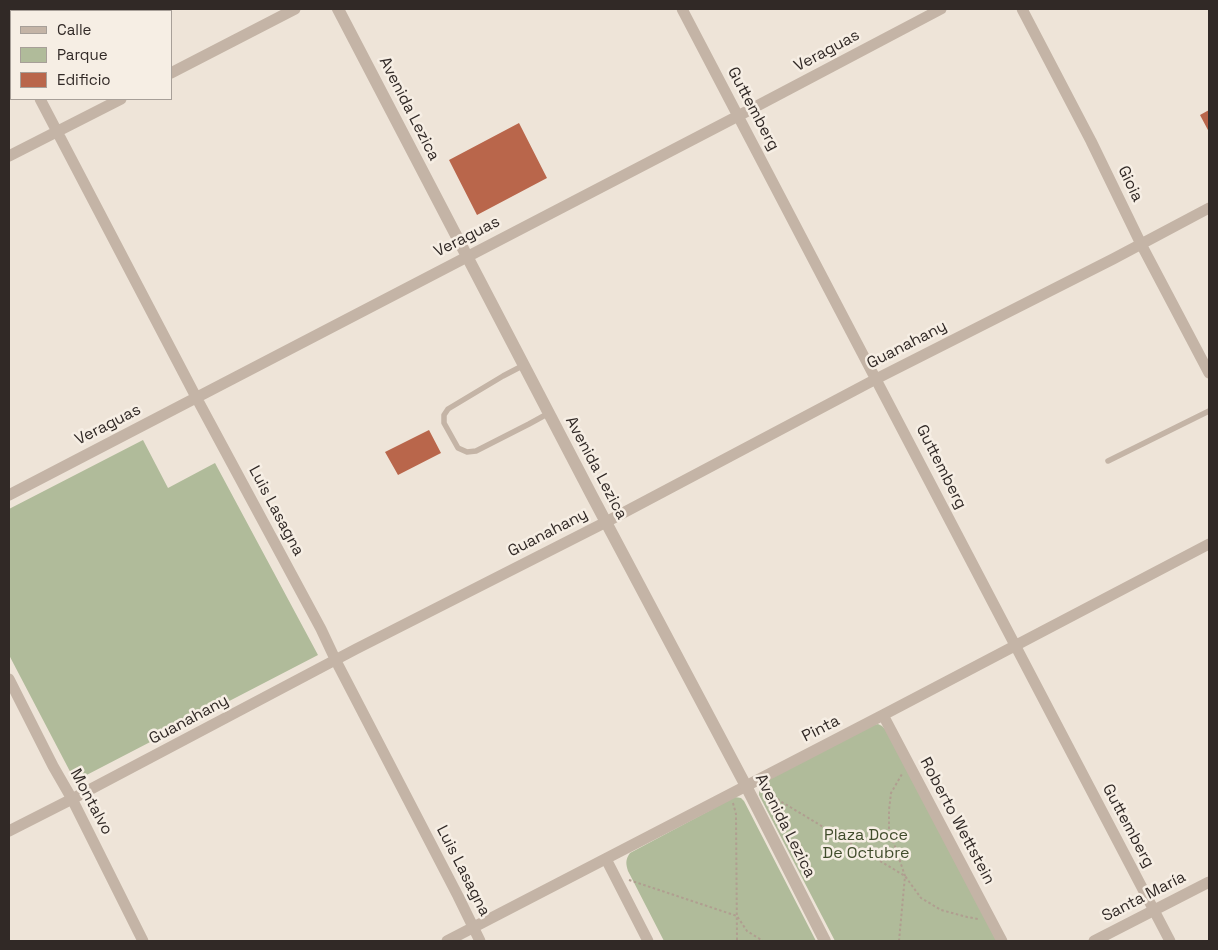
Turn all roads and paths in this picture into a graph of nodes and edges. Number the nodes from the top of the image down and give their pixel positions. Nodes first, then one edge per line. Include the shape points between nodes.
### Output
1 (295, 9) edge
2 (338, 9) edge
3 (682, 9) edge
4 (941, 9) edge
5 (1022, 9) edge
6 (172, 72) edge
7 (41, 100) edge
8 (118, 100) edge
9 (738, 116) junction
10 (57, 132) junction
11 (9, 156) edge
12 (1209, 208) edge
13 (1141, 244) junction
14 (467, 256) junction
15 (524, 365) junction
16 (1209, 373) edge
17 (876, 378) junction
18 (196, 397) junction
19 (1209, 411) edge
20 (549, 413) junction
21 (1108, 461) dead end
22 (9, 494) edge
23 (606, 522) junction
24 (1209, 544) edge
25 (1014, 645) junction
26 (336, 661) junction
27 (9, 679) edge
28 (883, 715) junction
29 (909, 764) junction
30 (758, 780) junction
31 (746, 786) junction
32 (731, 794) junction
33 (72, 799) junction
34 (9, 831) edge
35 (606, 859) junction
36 (614, 876) junction
37 (905, 876) junction
38 (1209, 882) edge
39 (1154, 910) junction
40 (737, 916) junction
41 (991, 921) junction
42 (473, 928) junction
43 (143, 941) edge
44 (447, 941) edge
45 (480, 941) edge
46 (648, 941) edge
47 (737, 941) edge
48 (763, 941) edge
49 (825, 941) edge
50 (899, 941) edge
51 (1002, 941) edge
52 (1094, 941) edge
53 (1170, 941) edge

1 - 6 street
2 - 14 street, Avenida Lezica
3 - 9 street, Guttemberg
4 - 9 street, Veraguas
5 - 13 street, Gioia via 1092,141
7 - 10 street, Luis Lasagna
8 - 10 street
9 - 14 street, Veraguas
9 - 17 street, Guttemberg
10 - 11 street
10 - 18 street, Luis Lasagna
12 - 13 street, Guanahany
13 - 16 street, Gioia
13 - 17 street, Guanahany
14 - 15 street, Avenida Lezica
14 - 18 street, Veraguas
15 - 20 street, Avenida Lezica
15 - 20 lane via 448,409 444,423 458,448 467,452 476,451
17 - 23 street, Guanahany
17 - 25 street, Guttemberg
18 - 22 street, Veraguas
18 - 26 street, Luis Lasagna
19 - 21 lane
20 - 23 street, Avenida Lezica
23 - 26 street, Guanahany
23 - 31 street, Avenida Lezica
24 - 25 street, Pinta
25 - 28 street, Pinta
25 - 39 street, Guttemberg
26 - 33 street, Guanahany
26 - 42 street, Luis Lasagna
27 - 33 street, Montalvo
28 - 29 street, Roberto Wettstein
28 - 30 street, Pinta
29 - 37 path via 891,793 889,810 889,829
29 - 41 street, Roberto Wettstein
30 - 31 street, Pinta
30 - 37 path via 780,801
31 - 32 street, Pinta
31 - 49 street, Avenida Lezica
32 - 35 street, Pinta
32 - 40 path via 736,814
33 - 34 street, Guanahany
33 - 43 street, Montalvo
35 - 36 street
35 - 42 street, Pinta
36 - 40 path
36 - 46 street
37 - 41 path via 921,898 941,910
37 - 50 path
38 - 39 street, Santa María
39 - 52 street, Santa María
39 - 53 street, Guttemberg
40 - 47 path
40 - 48 path via 747,931
41 - 51 street, Roberto Wettstein
42 - 44 street, Pinta
42 - 45 street, Luis Lasagna

